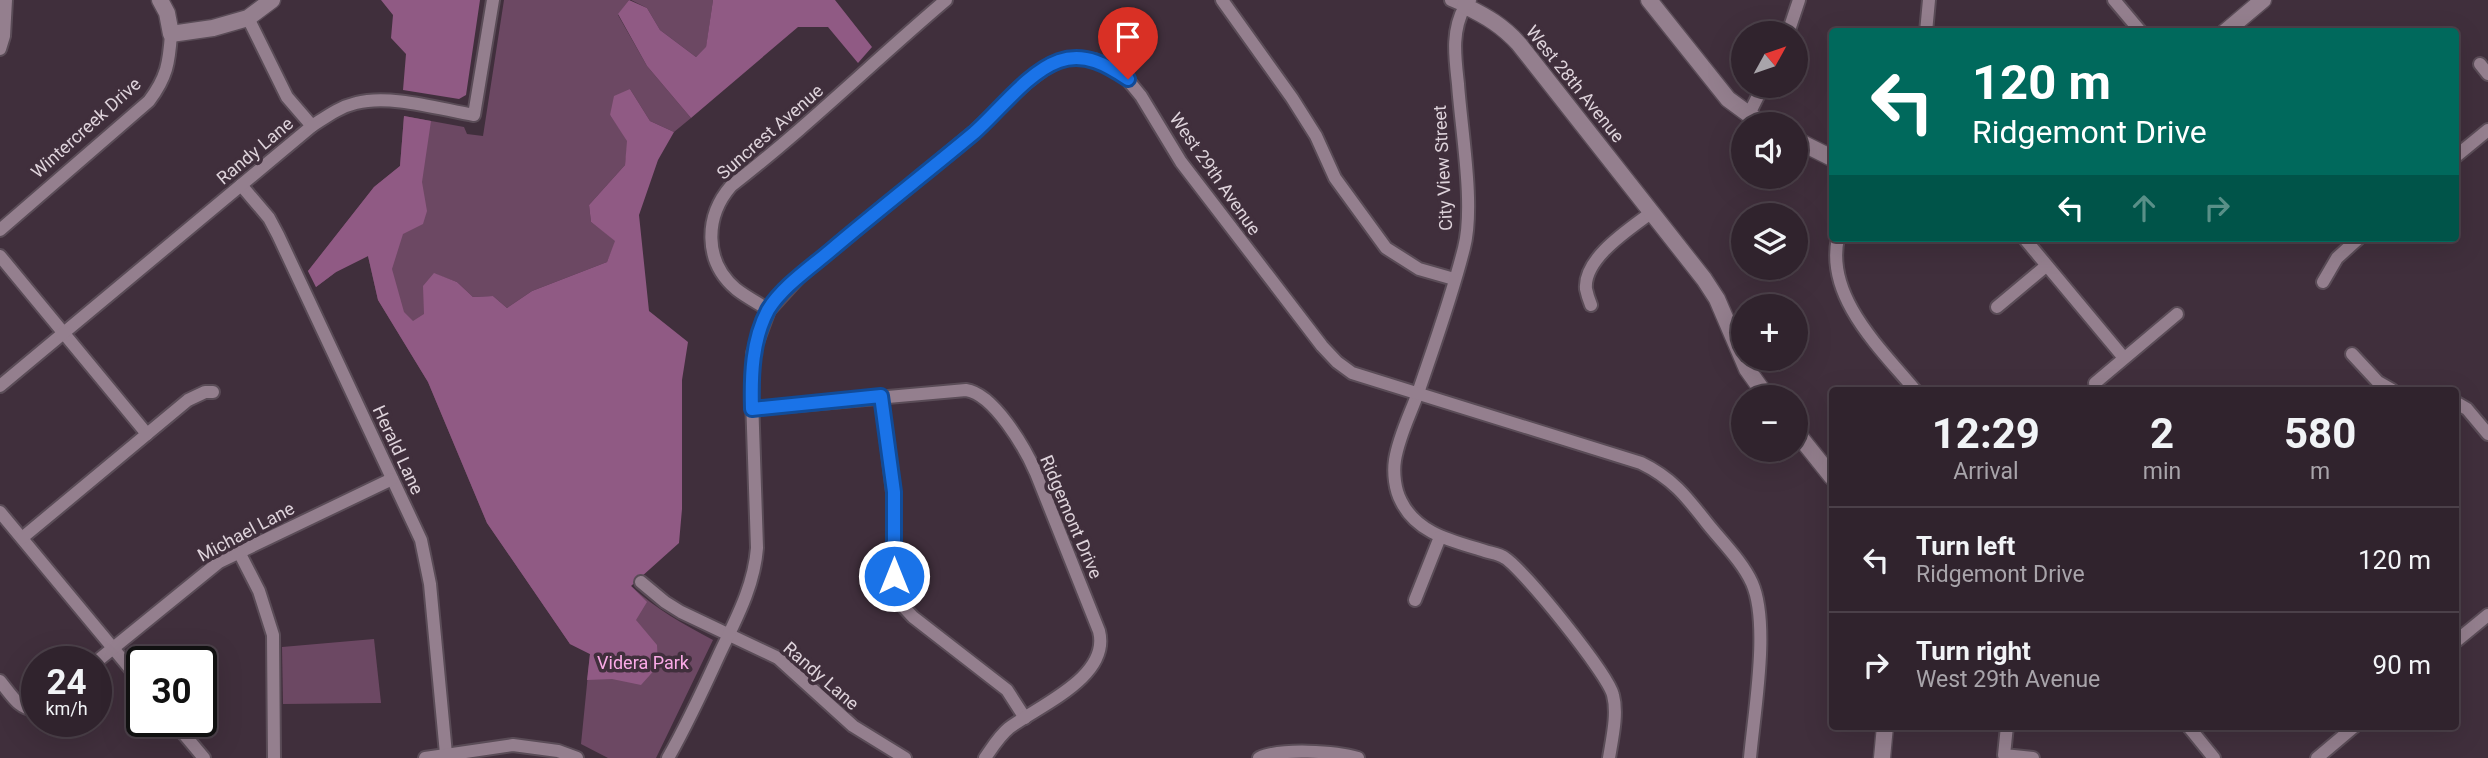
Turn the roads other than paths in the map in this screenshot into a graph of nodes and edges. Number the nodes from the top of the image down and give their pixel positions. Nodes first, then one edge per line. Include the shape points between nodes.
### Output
1 (6, 0) edge
2 (160, 0) edge
3 (272, 0) edge
4 (494, 0) edge
5 (946, 0) edge
6 (1222, 0) edge
7 (1649, 0) edge
8 (1799, 0) edge
9 (1929, 0) edge
10 (2115, 0) edge
11 (2263, 0) edge
12 (1461, 2) edge
13 (248, 19) junction
14 (1792, 21) edge
15 (1926, 28) edge
16 (2138, 28) edge
17 (2230, 28) edge
18 (171, 33) junction
19 (0, 48) edge
20 (1746, 112) edge
21 (312, 126) junction
22 (2488, 130) edge
23 (1808, 146) edge
24 (2459, 154) edge
25 (1829, 156) edge
26 (241, 185) junction
27 (1653, 212) junction
28 (0, 230) edge
29 (1837, 242) edge
30 (2027, 242) edge
31 (2354, 242) edge
32 (0, 256) edge
33 (2046, 266) junction
34 (1454, 279) junction
35 (2323, 282) dead end
36 (1591, 305) dead end
37 (1997, 307) dead end
38 (769, 310) junction
39 (2177, 314) dead end
40 (64, 332) junction
41 (2353, 354) dead end
42 (2124, 358) junction
43 (2095, 383) dead end
44 (1758, 385) edge
45 (0, 386) edge
46 (1913, 387) edge
47 (2387, 387) edge
48 (213, 392) dead end
49 (1419, 392) junction
50 (881, 396) junction
51 (2459, 404) edge
52 (752, 409) junction
53 (147, 434) junction
54 (2488, 434) edge
55 (1808, 447) edge
56 (1829, 473) edge
57 (392, 479) junction
58 (0, 512) edge
59 (1440, 537) junction
60 (22, 538) junction
61 (239, 552) junction
62 (641, 582) dead end
63 (1415, 600) dead end
64 (2487, 617) edge
65 (729, 635) junction
66 (2459, 639) edge
67 (113, 648) junction
68 (126, 664) edge
69 (0, 681) edge
70 (21, 705) edge
71 (1025, 719) junction
72 (1885, 730) edge
73 (2007, 730) edge
74 (2191, 730) edge
75 (2340, 731) edge
76 (186, 737) edge
77 (446, 754) junction
78 (2004, 757) edge
79 (204, 758) edge
80 (274, 758) edge
81 (425, 758) edge
82 (577, 758) edge
83 (668, 758) edge
84 (905, 758) edge
85 (985, 758) edge
86 (1259, 758) edge
87 (1358, 758) edge
88 (1609, 758) edge
89 (1750, 758) edge
90 (1882, 758) edge
91 (2033, 758) edge
92 (2214, 758) edge
93 (2317, 758) edge

1 - 19 street
2 - 18 street, Wintercreek Drive
3 - 13 street
4 - 21 street, Randy Lane via 474,115 370,100 336,110
5 - 38 street, Suncrest Avenue via 720,199 710,234 713,255 736,289
6 - 34 street via 1292,97 1335,178 1386,248 1419,269
7 - 20 street via 1728,99
8 - 14 street
9 - 15 street
10 - 16 street
11 - 17 street
12 - 27 street, West 28th Avenue via 1513,37
12 - 34 street, City View Street via 1455,51 1467,229
13 - 18 street
13 - 21 street via 288,97
18 - 28 street, Wintercreek Drive via 169,64 149,101
21 - 26 street, Randy Lane
22 - 24 street
23 - 25 street
26 - 40 street, Randy Lane
26 - 57 street, Herald Lane via 278,235
27 - 36 street via 1597,258 1586,286
27 - 44 street, West 28th Avenue via 1711,289
29 - 46 street via 1840,284 1868,333
30 - 33 street
31 - 35 street via 2339,255
32 - 40 street
33 - 37 street
33 - 42 street
34 - 49 street, City View Street
38 - 49 street, West 29th Avenue via 800,276 1044,68 1074,58 1094,60 1128,79 1194,180 1337,362 1353,373
38 - 52 street, West 29th Avenue via 753,353
39 - 42 street
40 - 45 street, Randy Lane
40 - 53 street
41 - 47 street
42 - 43 street
48 - 53 street via 188,400
49 - 59 street, City View Street via 1399,442 1395,481 1413,519
49 - 89 street, West 29th Avenue via 1641,463 1678,486 1736,559 1751,582 1760,609
50 - 52 street, Ridgemont Drive
50 - 71 street via 894,492 894,586 899,602 1007,690
50 - 71 street, Ridgemont Drive via 972,391 994,407 1036,473 1101,642 1089,671
51 - 54 street
52 - 65 street, West 29th Avenue via 756,560
53 - 60 street
55 - 56 street
57 - 61 street, Michael Lane
57 - 77 street, Herald Lane via 426,555
58 - 60 street
59 - 63 street
59 - 88 street, City View Street via 1505,558 1601,670 1613,694
60 - 67 street
61 - 67 street, Michael Lane via 204,572
61 - 80 street via 259,591 273,635
62 - 65 street, Randy Lane via 665,602
64 - 66 street
65 - 83 street, West 29th Avenue
65 - 84 street, Randy Lane via 778,658 853,726
67 - 68 street
69 - 70 street
71 - 85 street, Ridgemont Drive via 1003,733
72 - 90 street
73 - 78 street
74 - 92 street
75 - 93 street
76 - 79 street
77 - 81 street
77 - 82 street via 513,744
78 - 91 street
86 - 87 street via 1290,753

